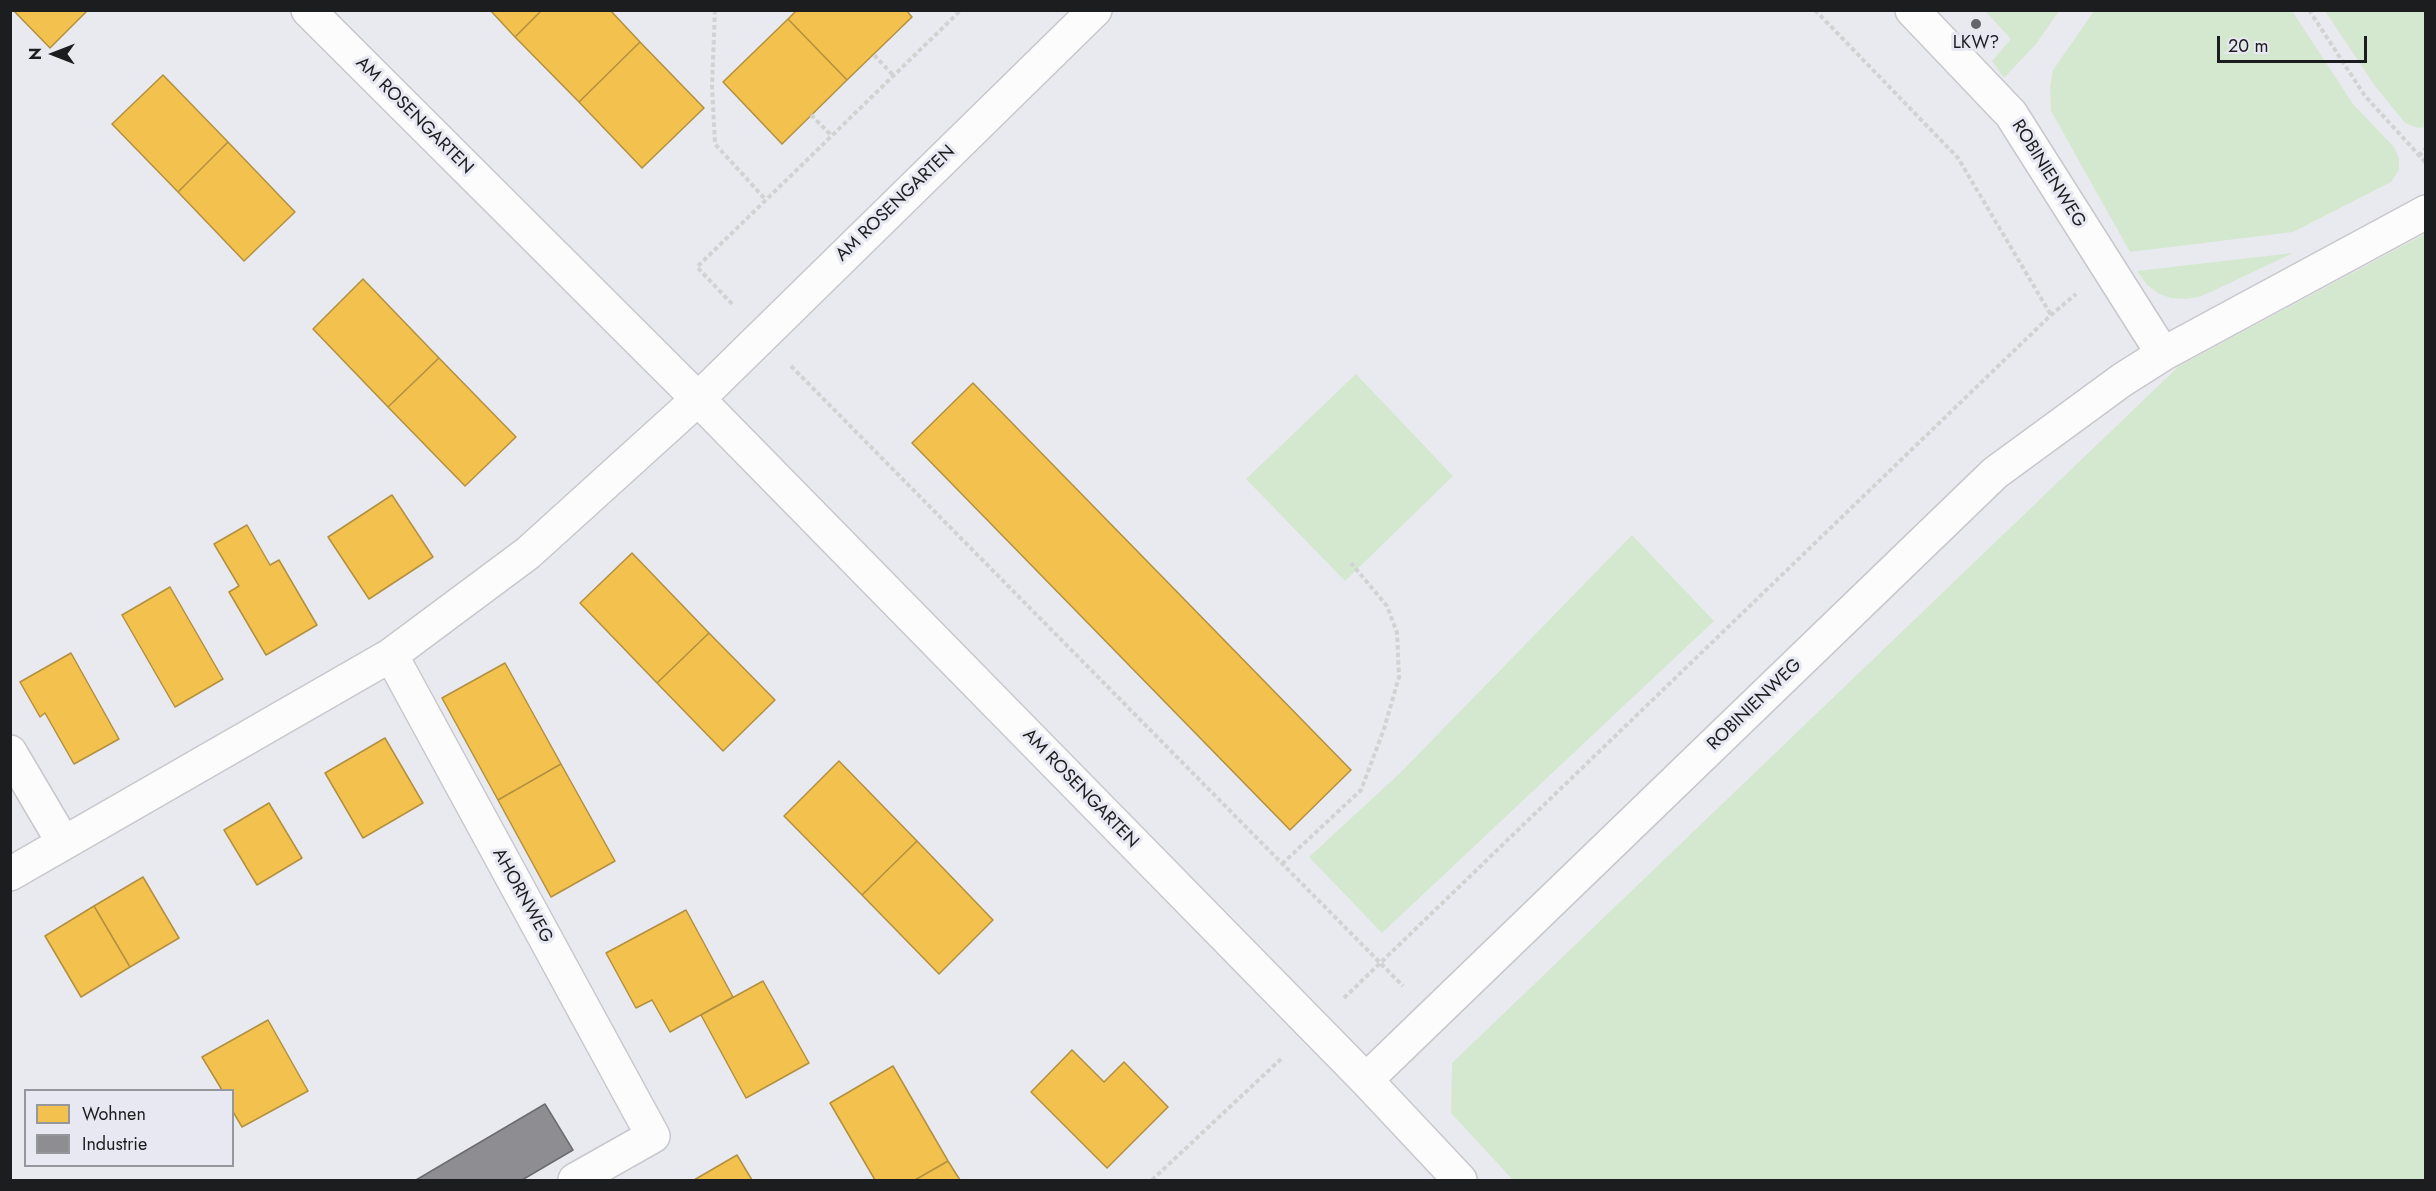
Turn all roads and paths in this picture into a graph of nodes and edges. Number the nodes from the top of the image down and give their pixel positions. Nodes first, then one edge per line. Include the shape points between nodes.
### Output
1 (308, 10) edge
2 (715, 10) edge
3 (1095, 10) edge
4 (1815, 10) edge
5 (1912, 10) edge
6 (2309, 10) edge
7 (961, 11) edge
8 (874, 55) dead end
9 (894, 76) junction
10 (812, 115) dead end
11 (832, 136) junction
12 (2426, 148) edge
13 (2420, 156) junction
14 (2426, 162) edge
15 (766, 200) junction
16 (2426, 212) edge
17 (2108, 268) junction
18 (2051, 315) junction
19 (761, 336) junction
20 (2163, 354) junction
21 (698, 399) junction
22 (1351, 563) dead end
23 (391, 655) junction
24 (10, 752) edge
25 (63, 842) junction
26 (1282, 864) junction
27 (10, 874) edge
28 (1380, 962) junction
29 (1432, 1016) junction
30 (1315, 1028) junction
31 (1366, 1080) junction
32 (575, 1180) edge
33 (1152, 1180) edge
34 (1460, 1180) edge

1 - 21 street, AM ROSENGARTEN
2 - 15 path via 715,144
3 - 19 street, AM ROSENGARTEN
4 - 18 path via 1958,158
5 - 17 street, ROBINIENWEG via 2011,114
6 - 13 path via 2365,96
7 - 9 path
8 - 9 path
9 - 11 path
10 - 11 path
11 - 15 path
12 - 13 path
13 - 14 path
15 - 19 path via 697,267
16 - 20 street, ROBINIENWEG
17 - 18 path
17 - 20 street, ROBINIENWEG
18 - 28 path
19 - 21 street, AM ROSENGARTEN
19 - 26 path
20 - 29 street, ROBINIENWEG via 1995,473
21 - 23 street via 528,553
21 - 30 street, AM ROSENGARTEN
22 - 26 path via 1387,606 1397,633 1399,677 1360,790
23 - 25 street
23 - 32 street, AHORNWEG via 653,1136
24 - 25 street
25 - 27 street
26 - 28 path
28 - 29 path
28 - 30 path
29 - 31 street, ROBINIENWEG
30 - 31 street, AM ROSENGARTEN
30 - 33 path
31 - 34 street, AM ROSENGARTEN

